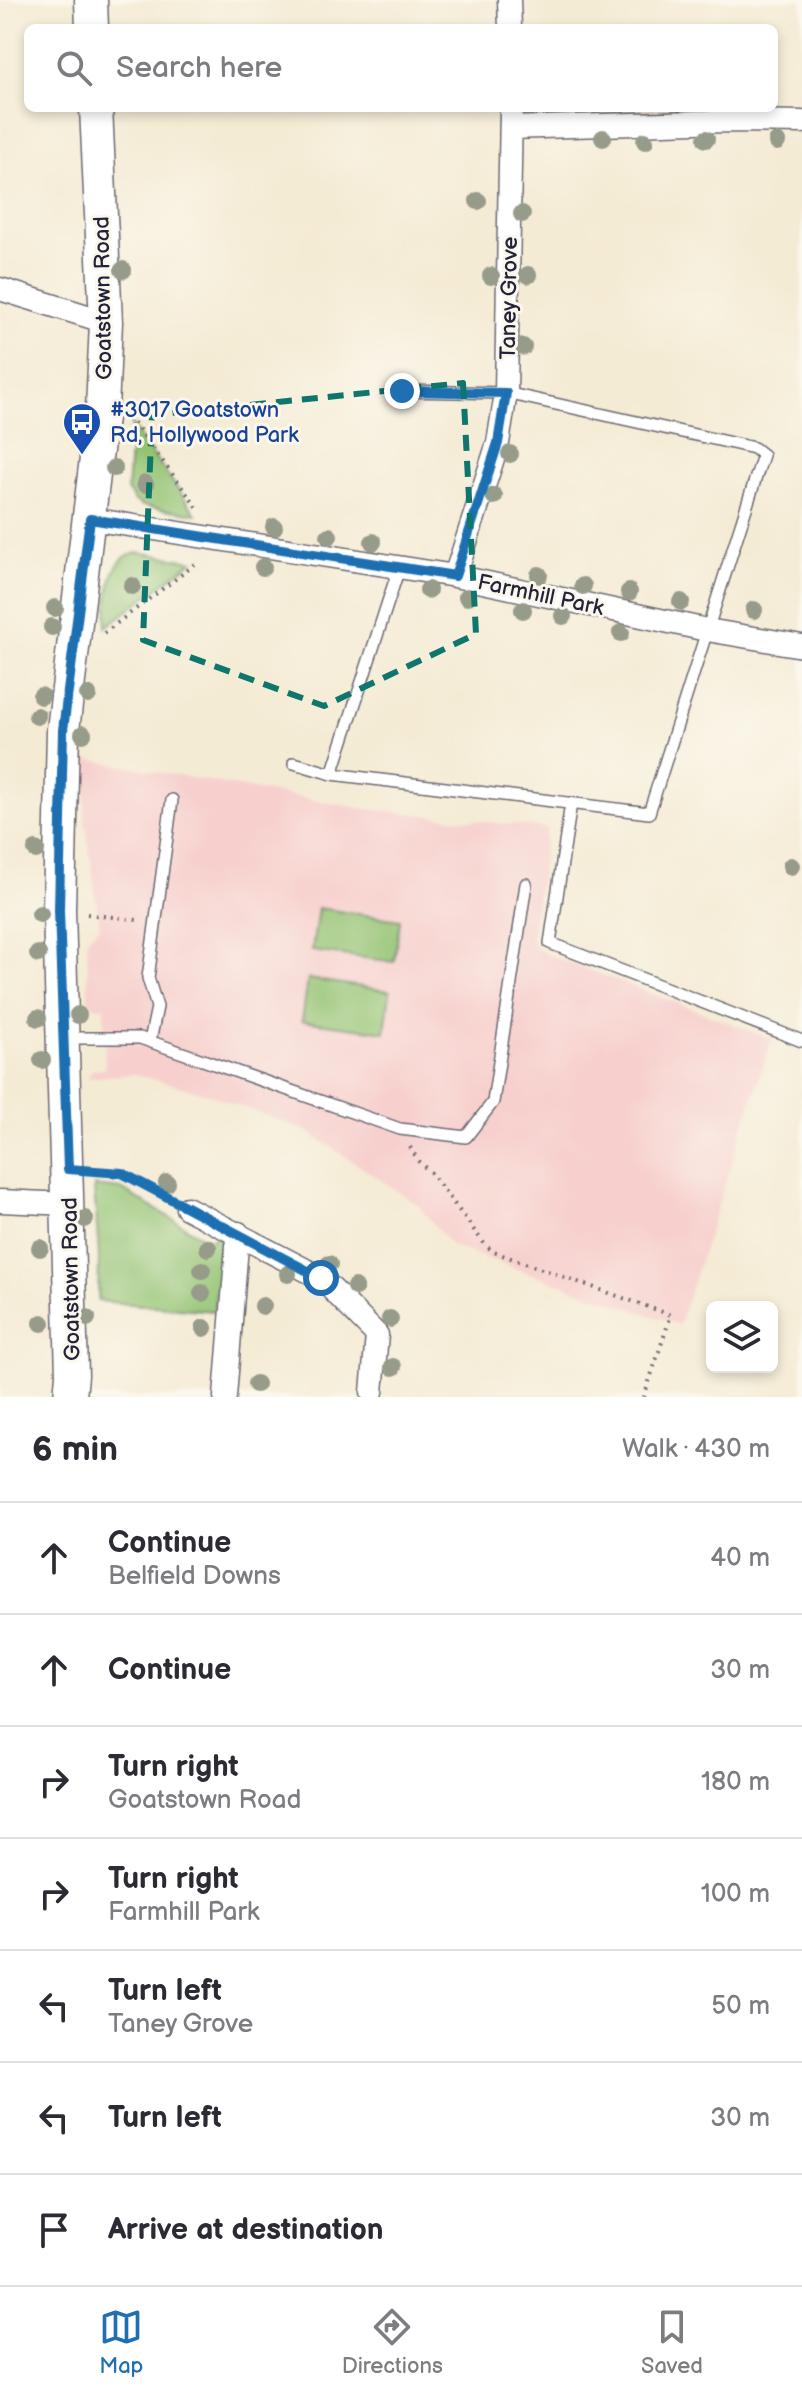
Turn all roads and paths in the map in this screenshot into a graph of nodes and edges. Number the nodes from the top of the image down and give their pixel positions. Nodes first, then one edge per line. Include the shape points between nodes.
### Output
1 (91, 0) edge
2 (509, 0) edge
3 (92, 24) edge
4 (510, 24) edge
5 (96, 112) edge
6 (511, 118) edge
7 (802, 122) edge
8 (0, 289) edge
9 (106, 322) junction
10 (402, 391) dead end
11 (506, 393) junction
12 (101, 418) junction
13 (199, 510) dead end
14 (90, 519) junction
15 (198, 562) dead end
16 (399, 568) junction
17 (455, 576) junction
18 (707, 630) junction
19 (104, 633) dead end
20 (802, 646) edge
21 (294, 763) dead end
22 (332, 774) junction
23 (172, 800) dead end
24 (571, 803) junction
25 (526, 884) dead end
26 (59, 910) junction
27 (156, 922) junction
28 (63, 1038) junction
29 (150, 1041) junction
30 (802, 1041) edge
31 (400, 1129) junction
32 (68, 1169) junction
33 (0, 1201) edge
34 (69, 1204) junction
35 (187, 1208) joint
36 (238, 1233) junction
37 (372, 1392) dead end
38 (70, 1397) edge
39 (225, 1397) edge
40 (644, 1397) edge

1 - 3 main road
2 - 4 street
5 - 9 main road, Goatstown Road
6 - 7 street
6 - 11 street, Taney Grove
8 - 9 street
9 - 12 main road, Goatstown Road
10 - 11 lane
11 - 17 street, Taney Grove via 498,443
11 - 18 lane via 754,448 763,455
12 - 13 path via 132,420
12 - 14 main road, Goatstown Road
14 - 16 street, Farmhill Park
14 - 26 main road, Goatstown Road via 63,730
15 - 19 path
16 - 17 street, Farmhill Park
16 - 22 lane
17 - 18 street, Farmhill Park
18 - 20 street, Farmhill Park
18 - 24 lane via 649,813
21 - 22 lane
22 - 24 lane
23 - 27 lane
24 - 30 lane via 550,943
25 - 31 lane via 493,1102 466,1137
26 - 27 path
26 - 28 main road, Goatstown Road
27 - 29 lane via 148,978 157,1013
28 - 29 lane
28 - 32 main road, Goatstown Road
29 - 31 lane
31 - 40 path via 419,1162 494,1252 671,1315
32 - 34 main road, Goatstown Road
32 - 35 path via 122,1173
33 - 34 street
34 - 38 main road, Goatstown Road
35 - 36 street
36 - 37 street via 321,1278 377,1335
36 - 39 street

